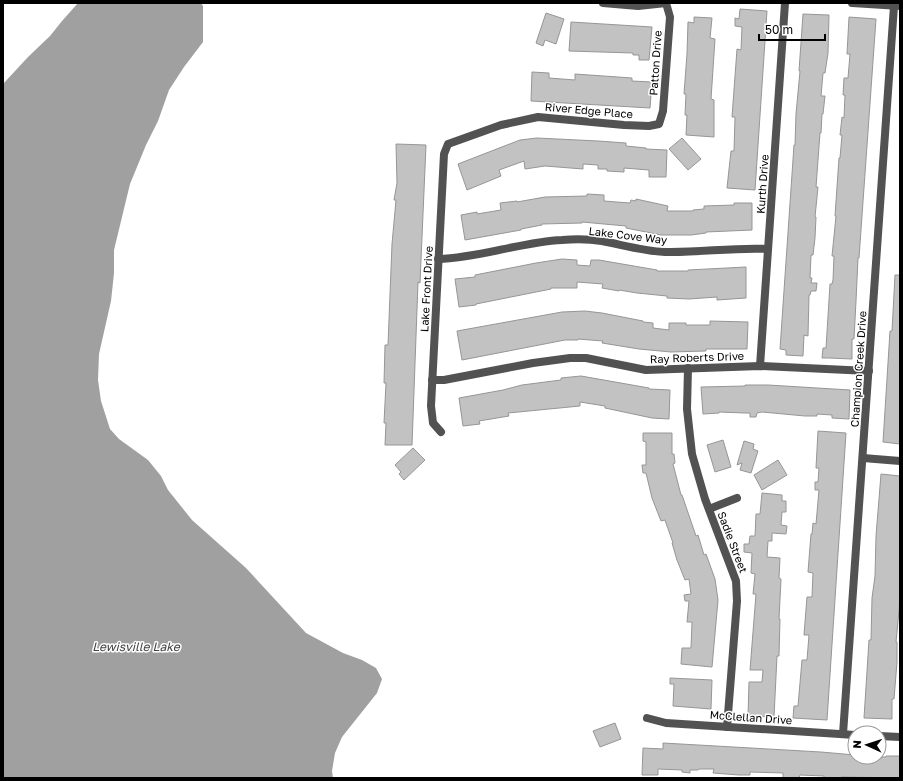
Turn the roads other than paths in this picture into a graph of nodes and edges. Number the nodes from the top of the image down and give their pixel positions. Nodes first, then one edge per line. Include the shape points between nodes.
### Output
1 (603, 3) edge
2 (666, 3) edge
3 (785, 3) edge
4 (852, 3) edge
5 (617, 4) edge
6 (897, 6) edge
7 (659, 124) joint
8 (448, 144) joint
9 (768, 249) junction
10 (438, 259) junction
11 (760, 366) junction
12 (688, 368) junction
13 (869, 371) junction
14 (432, 380) junction
15 (441, 432) dead end
16 (863, 458) junction
17 (900, 462) edge
18 (737, 498) dead end
19 (709, 508) junction
20 (647, 718) dead end
21 (727, 726) junction
22 (844, 734) junction
23 (847, 734) edge
24 (887, 736) edge
25 (900, 737) edge

1 - 5 street
2 - 5 street via 638,6
2 - 7 street, Patton Drive via 670,17 663,111
3 - 9 street, Kurth Drive
4 - 6 street
6 - 13 street, Champion Creek Drive
7 - 8 street, River Edge Place via 649,126 538,117 501,125
8 - 10 street, Lake Front Drive via 444,154
9 - 10 street, Lake Cove Way via 666,252 643,250 600,240 563,240 531,243 456,259
9 - 11 street, Kurth Drive
10 - 14 street, Lake Front Drive
11 - 12 street, Ray Roberts Drive
11 - 13 street, Ray Roberts Drive
12 - 14 street, Ray Roberts Drive via 646,370 586,358 557,358 444,380
12 - 19 street, Sadie Street via 687,408 692,454
13 - 16 street, Champion Creek Drive
14 - 15 street, Lake Front Drive via 432,423
16 - 17 street
16 - 22 street, Champion Creek Drive
18 - 19 street
19 - 21 street, Sadie Street via 736,580 737,600
20 - 21 street, McClellan Drive via 666,723
21 - 22 street, McClellan Drive
22 - 23 street, McClellan Drive
24 - 25 street

